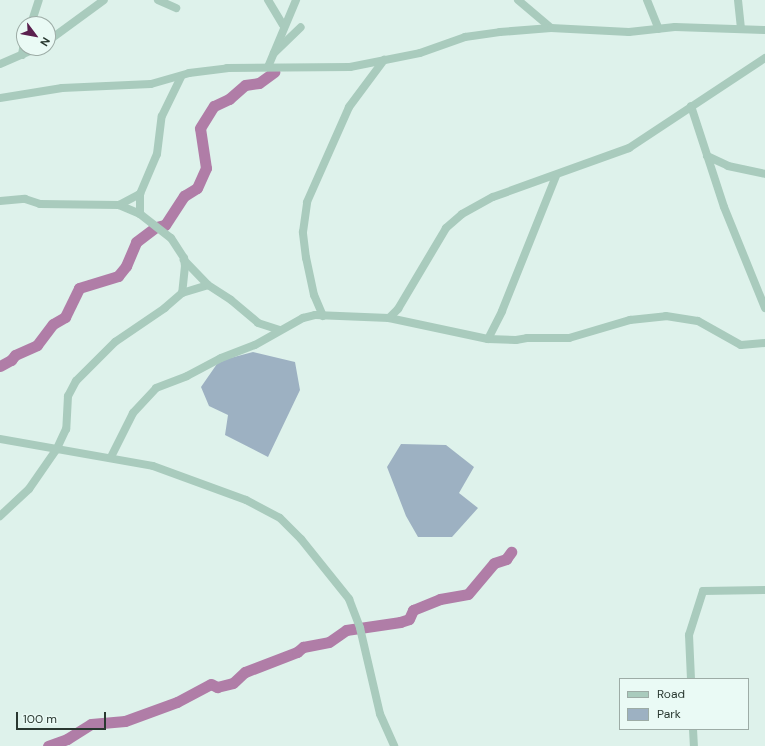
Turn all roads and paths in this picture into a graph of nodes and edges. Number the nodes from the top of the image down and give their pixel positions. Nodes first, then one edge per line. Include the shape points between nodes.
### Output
1 (39, 0) edge
2 (104, 0) edge
3 (158, 0) edge
4 (268, 0) edge
5 (296, 0) edge
6 (518, 0) edge
7 (647, 0) edge
8 (738, 0) edge
9 (176, 8) dead end
10 (34, 16) edge
11 (284, 25) junction
12 (302, 28) dead end
13 (551, 28) junction
14 (659, 29) junction
15 (741, 29) junction
16 (765, 30) edge
17 (56, 35) edge
18 (274, 54) junction
19 (22, 56) edge
20 (765, 58) edge
21 (384, 60) junction
22 (0, 64) edge
23 (268, 67) junction
24 (181, 77) junction
25 (0, 98) edge
26 (690, 106) junction
27 (707, 156) junction
28 (765, 174) edge
29 (556, 176) junction
30 (140, 194) junction
31 (0, 201) edge
32 (119, 205) junction
33 (140, 214) junction
34 (184, 260) junction
35 (208, 285) junction
36 (182, 293) junction
37 (765, 308) edge
38 (323, 316) junction
39 (389, 318) junction
40 (278, 330) junction
41 (488, 340) junction
42 (765, 343) edge
43 (0, 439) edge
44 (56, 450) junction
45 (111, 457) junction
46 (0, 516) edge
47 (765, 590) edge
48 (691, 678) edge
49 (693, 730) edge
50 (394, 746) edge
51 (694, 746) edge

1 - 10 street
2 - 17 street
3 - 9 street
4 - 11 street
5 - 11 street
6 - 13 street
7 - 14 street
8 - 15 street
11 - 18 street
12 - 18 street
13 - 14 street via 629,32
13 - 21 street via 486,33 420,53
14 - 15 street
15 - 16 street
18 - 23 street
19 - 22 street
20 - 26 street
21 - 23 street via 333,69
21 - 38 street via 349,107 307,202 303,232 306,258 317,307
23 - 24 street via 206,70
24 - 25 street via 135,86 62,88
24 - 30 street via 162,116 157,154
26 - 27 street
26 - 29 street via 629,148
27 - 28 street via 721,164
27 - 37 street via 724,207
29 - 39 street via 482,202 453,221 440,237 398,309
29 - 41 street
30 - 32 street
30 - 33 street
31 - 32 street
32 - 33 street
33 - 34 street via 171,238
34 - 35 street
34 - 36 street via 185,284
35 - 36 street
35 - 40 street via 258,323
36 - 44 street via 165,308 115,342 76,381 68,396 66,429
38 - 39 street
38 - 40 street via 304,318
39 - 41 street
40 - 45 street via 255,345 156,388 133,413
41 - 42 street via 569,338 630,320 666,316 698,321 741,345
43 - 44 street
44 - 45 street
44 - 46 street via 29,489
45 - 50 street via 166,470 246,500 267,510 290,527 349,599 360,628 380,714
47 - 48 street via 703,591 689,635
49 - 51 street

